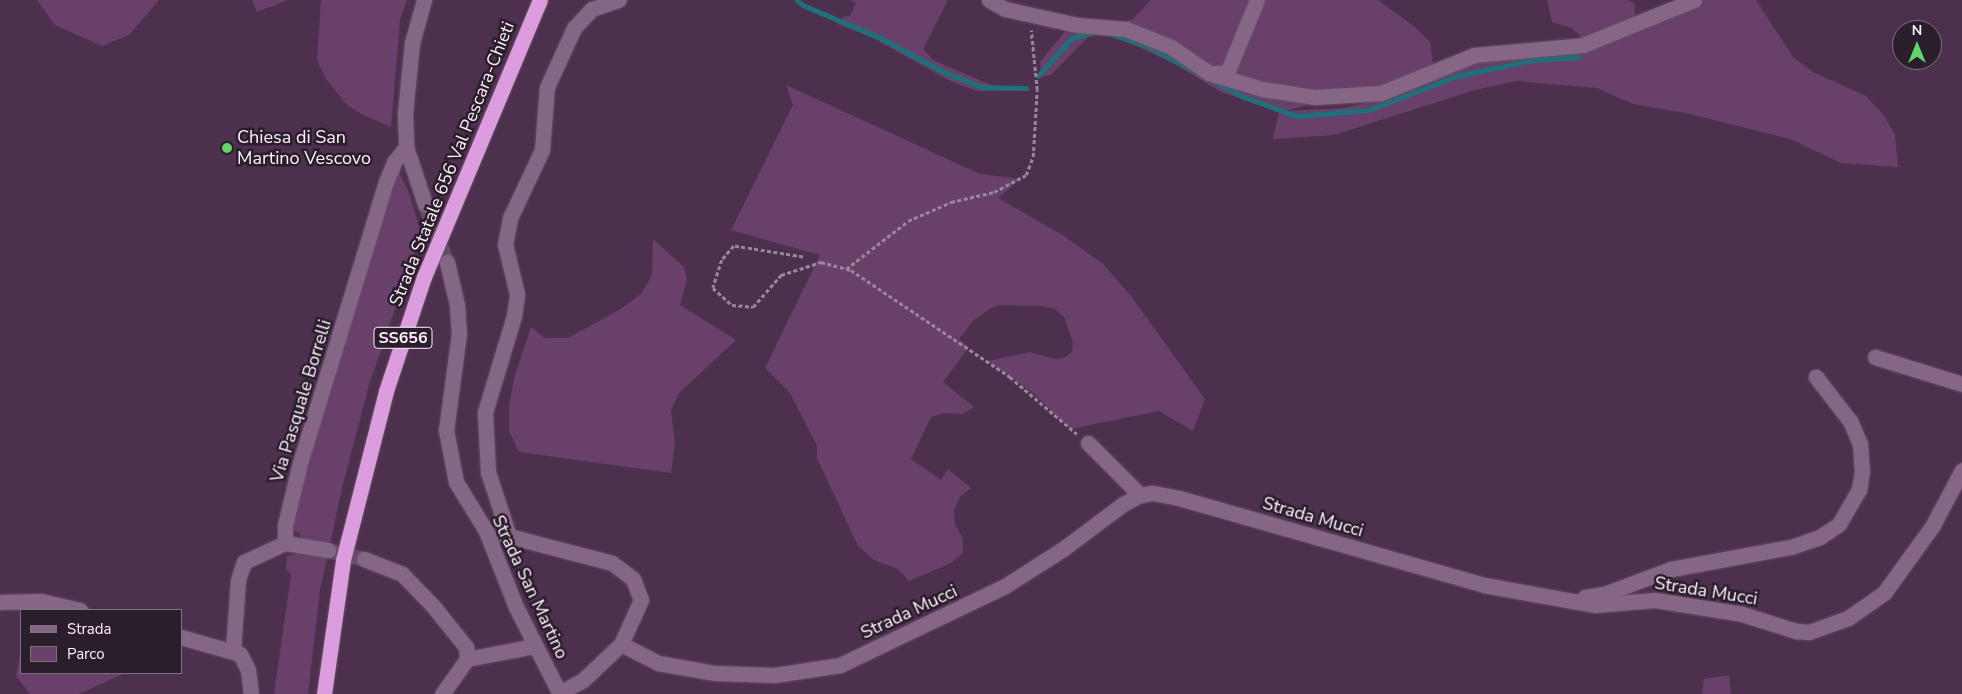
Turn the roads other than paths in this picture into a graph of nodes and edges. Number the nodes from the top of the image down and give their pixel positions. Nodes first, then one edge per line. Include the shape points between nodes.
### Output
1 (424, 0) edge
2 (540, 0) edge
3 (618, 0) edge
4 (989, 0) edge
5 (1256, 0) edge
6 (1694, 0) edge
7 (1210, 73) junction
8 (406, 147) junction
9 (425, 204) tunnel mouth
10 (447, 262) tunnel mouth
11 (1875, 357) dead end
12 (1816, 377) dead end
13 (1962, 384) edge
14 (1088, 443) road end
15 (1962, 470) edge
16 (1140, 495) junction
17 (486, 530) junction
18 (509, 536) junction
19 (285, 542) junction
20 (328, 550) tunnel mouth
21 (364, 559) tunnel mouth
22 (1564, 599) junction
23 (0, 602) edge
24 (76, 609) edge
25 (182, 637) edge
26 (621, 644) junction
27 (534, 646) junction
28 (234, 650) junction
29 (467, 659) junction
30 (251, 694) edge
31 (324, 694) edge
32 (442, 694) edge
33 (560, 694) edge

1 - 8 street via 407,76
2 - 31 highway, Strada Statale 656 Val Pescara-Chieti / SS656 via 424,277 386,391 343,560
3 - 18 street via 592,9 574,28 547,87 542,150 510,218 505,244 517,294 514,316 485,412 488,472
4 - 7 street via 1005,9 1029,15 1077,25 1126,29 1171,46
5 - 7 street via 1227,73
6 - 7 street via 1583,45 1474,55 1381,93 1315,97 1262,89
8 - 9 street
8 - 19 street, Via Pasquale Borrelli via 394,162 386,182 300,463 285,525
10 - 17 street, Strada San Martino via 457,305 459,333 446,430 456,482
11 - 13 street
12 - 22 street via 1850,421 1861,452 1859,490 1839,524 1820,537 1791,547 1671,569 1634,580 1604,594
14 - 16 street
15 - 22 street, Strada Mucci via 1933,525 1895,582 1868,607 1820,630 1796,631 1742,614 1655,600 1595,605
16 - 22 street, Strada Mucci via 1153,493 1179,498 1463,580
16 - 26 street, Strada Mucci via 1005,586 840,665 774,675 714,672 658,663
17 - 18 street
17 - 27 street, Strada San Martino
18 - 26 street via 612,563 633,579 641,600
19 - 20 street
19 - 28 street via 244,562 238,580
21 - 29 street via 402,574 466,647
23 - 24 street via 41,601
25 - 28 street
26 - 33 street via 583,680
27 - 29 street
27 - 33 street, Strada San Martino
28 - 30 street via 240,654 248,670
29 - 32 street

